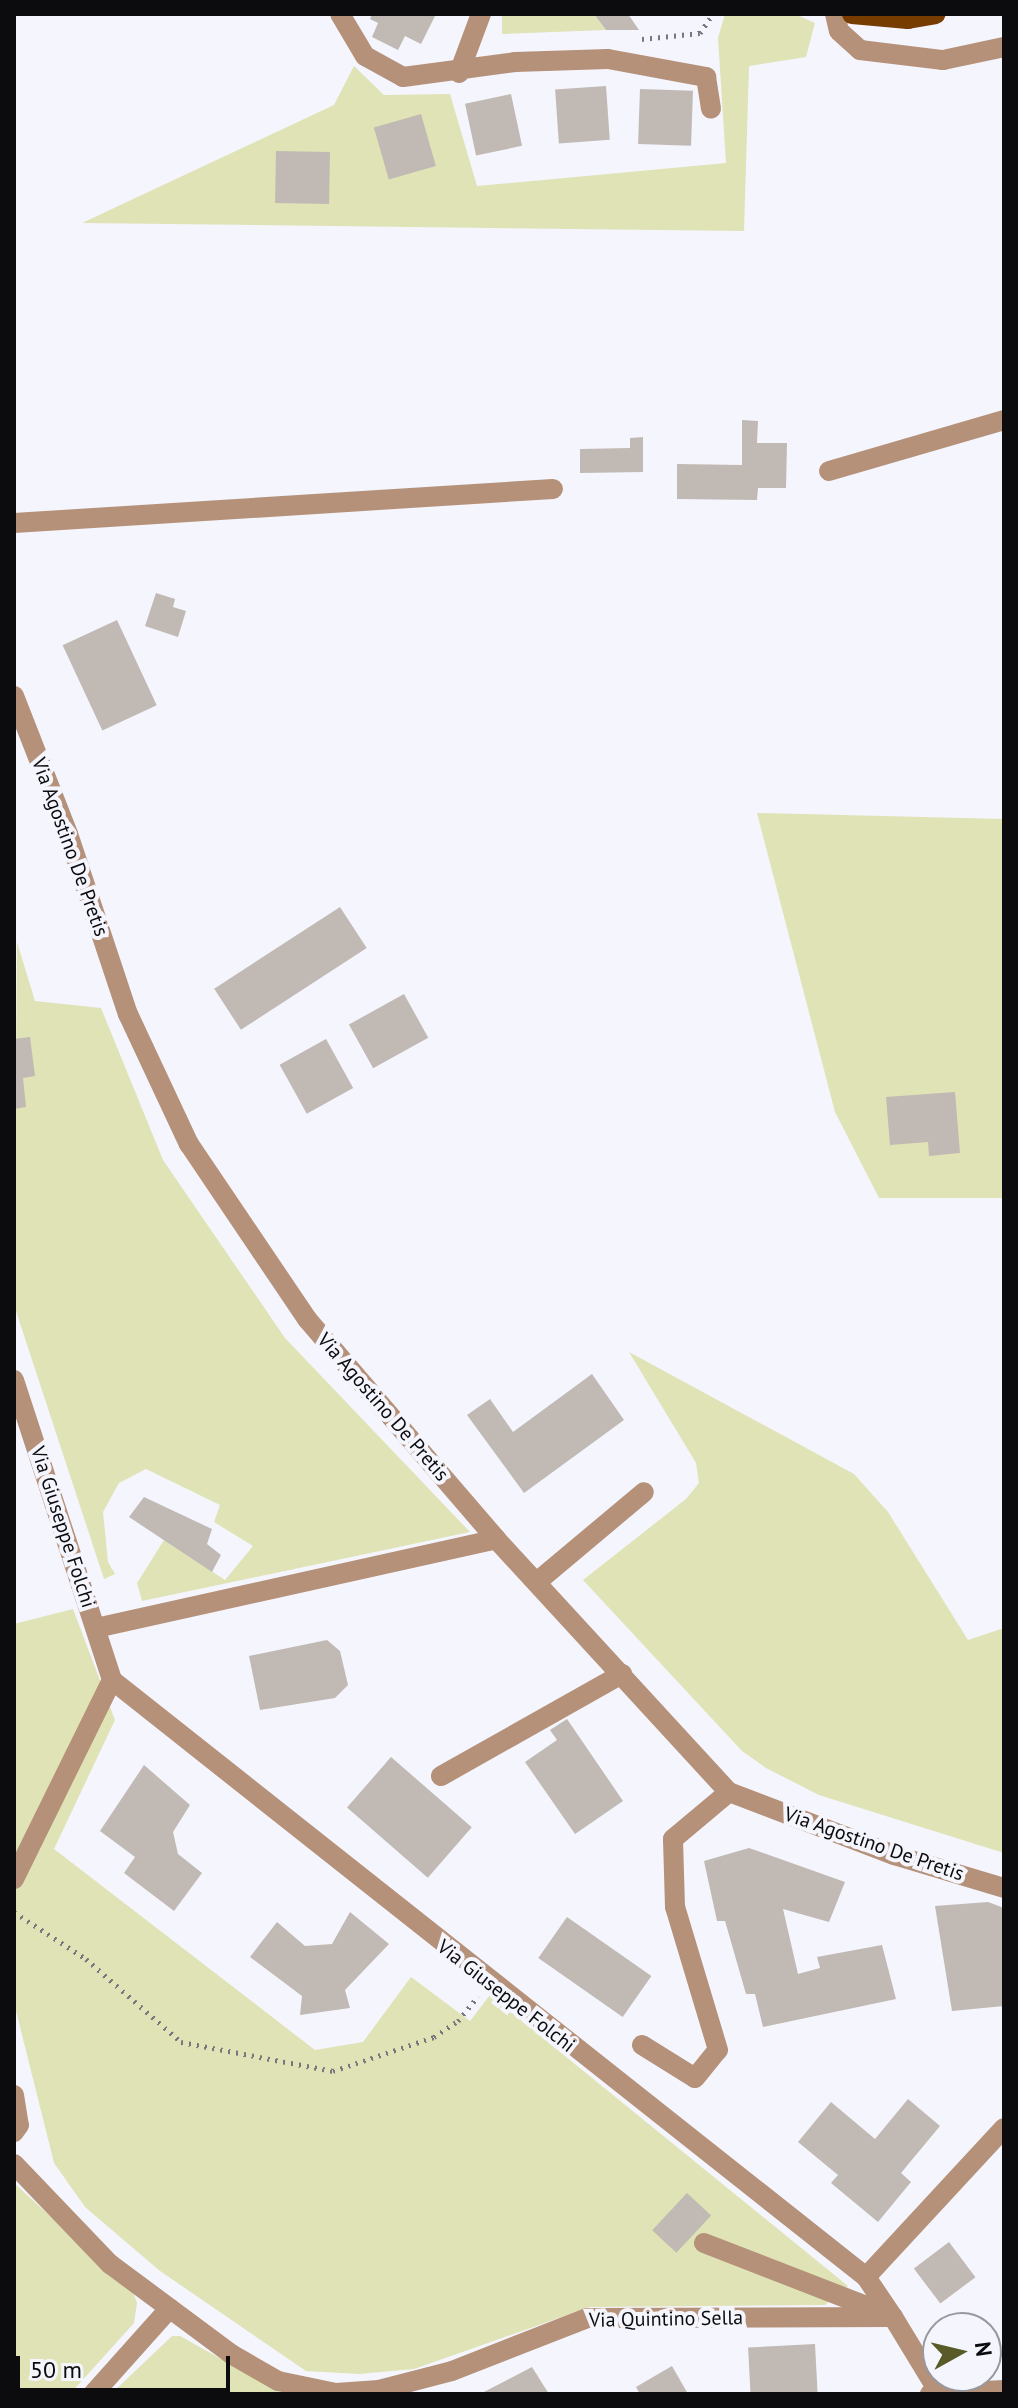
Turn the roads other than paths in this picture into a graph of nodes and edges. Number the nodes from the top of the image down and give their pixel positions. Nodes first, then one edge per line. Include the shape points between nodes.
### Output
1 (340, 14) edge
2 (481, 14) edge
3 (835, 14) edge
4 (852, 14) edge
5 (936, 14) edge
6 (1004, 47) edge
7 (459, 73) junction
8 (711, 109) dead end
9 (1004, 420) edge
10 (829, 471) dead end
11 (553, 489) dead end
12 (14, 523) edge
13 (14, 696) edge
14 (14, 1380) edge
15 (644, 1492) dead end
16 (496, 1539) junction
17 (538, 1581) junction
18 (96, 1628) junction
19 (622, 1674) junction
20 (112, 1680) junction
21 (441, 1776) dead end
22 (729, 1792) junction
23 (14, 1879) edge
24 (1004, 1888) edge
25 (642, 2045) dead end
26 (14, 2095) edge
27 (1004, 2128) edge
28 (14, 2132) edge
29 (14, 2164) edge
30 (704, 2243) dead end
31 (866, 2277) junction
32 (170, 2308) junction
33 (893, 2317) junction
34 (922, 2370) edge
35 (360, 2393) edge
36 (93, 2394) edge

1 - 7 street via 365,56 403,77
2 - 7 street
3 - 6 street via 839,31 860,50 943,60
4 - 5 main road via 908,19
7 - 8 street via 515,62 608,59 706,77
9 - 10 street
11 - 12 street
13 - 16 street, Via Agostino De Pretis via 68,834 128,1014 189,1144 307,1319
14 - 18 street, Via Giuseppe Folchi
15 - 17 street
16 - 17 street, Via Agostino De Pretis
16 - 18 street, Via Giuseppe Folchi
17 - 19 street, Via Agostino De Pretis
18 - 20 street, Via Giuseppe Folchi
19 - 21 street
19 - 22 street, Via Agostino De Pretis
20 - 23 street
20 - 31 street, Via Giuseppe Folchi via 488,1983
22 - 24 street, Via Agostino De Pretis via 894,1855
22 - 25 street via 673,1839 675,1907 718,2050 695,2078
26 - 28 street via 19,2125
27 - 31 street
29 - 32 street, Via Quintino Sella via 110,2264
30 - 33 street
31 - 33 street, Via Giuseppe Folchi
32 - 35 street, Via Quintino Sella via 278,2381
32 - 36 street
33 - 34 street
33 - 35 street, Via Quintino Sella via 587,2318 452,2371

